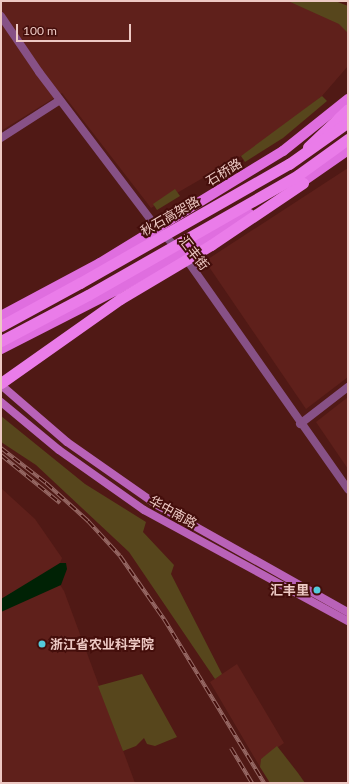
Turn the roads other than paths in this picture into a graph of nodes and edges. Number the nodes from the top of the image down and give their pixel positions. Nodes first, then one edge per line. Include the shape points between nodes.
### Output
1 (1, 16) edge
2 (348, 99) edge
3 (60, 100) junction
4 (348, 109) edge
5 (348, 122) edge
6 (1, 138) edge
7 (348, 139) edge
8 (348, 150) edge
9 (290, 164) junction
10 (303, 182) junction
11 (157, 228) junction
12 (182, 253) junction
13 (1, 316) edge
14 (1, 326) edge
15 (1, 341) edge
16 (1, 349) edge
17 (1, 384) edge
18 (348, 387) edge
19 (1, 402) edge
20 (300, 424) junction
21 (348, 489) edge
22 (348, 612) edge
23 (348, 621) edge

1 - 3 street, 汇丰街
2 - 11 main road, 石桥路 via 283,151
3 - 6 street
3 - 11 street, 汇丰街
4 - 9 highway, bridge
5 - 9 highway, 秋石高架路, bridge
7 - 15 highway, bridge via 298,175 184,242
8 - 10 main road
9 - 14 highway, 秋石高架路, bridge
10 - 12 main road
10 - 17 highway, bridge via 211,245 120,299
11 - 12 street, 汇丰街
11 - 13 main road, 石桥路 via 100,263
12 - 16 main road via 115,292
12 - 20 street, 汇丰街
17 - 22 main road, 华中南路 via 67,442 157,505
18 - 20 street
19 - 23 main road, 华中南路 via 59,450 144,510
20 - 21 street, 汇丰街

